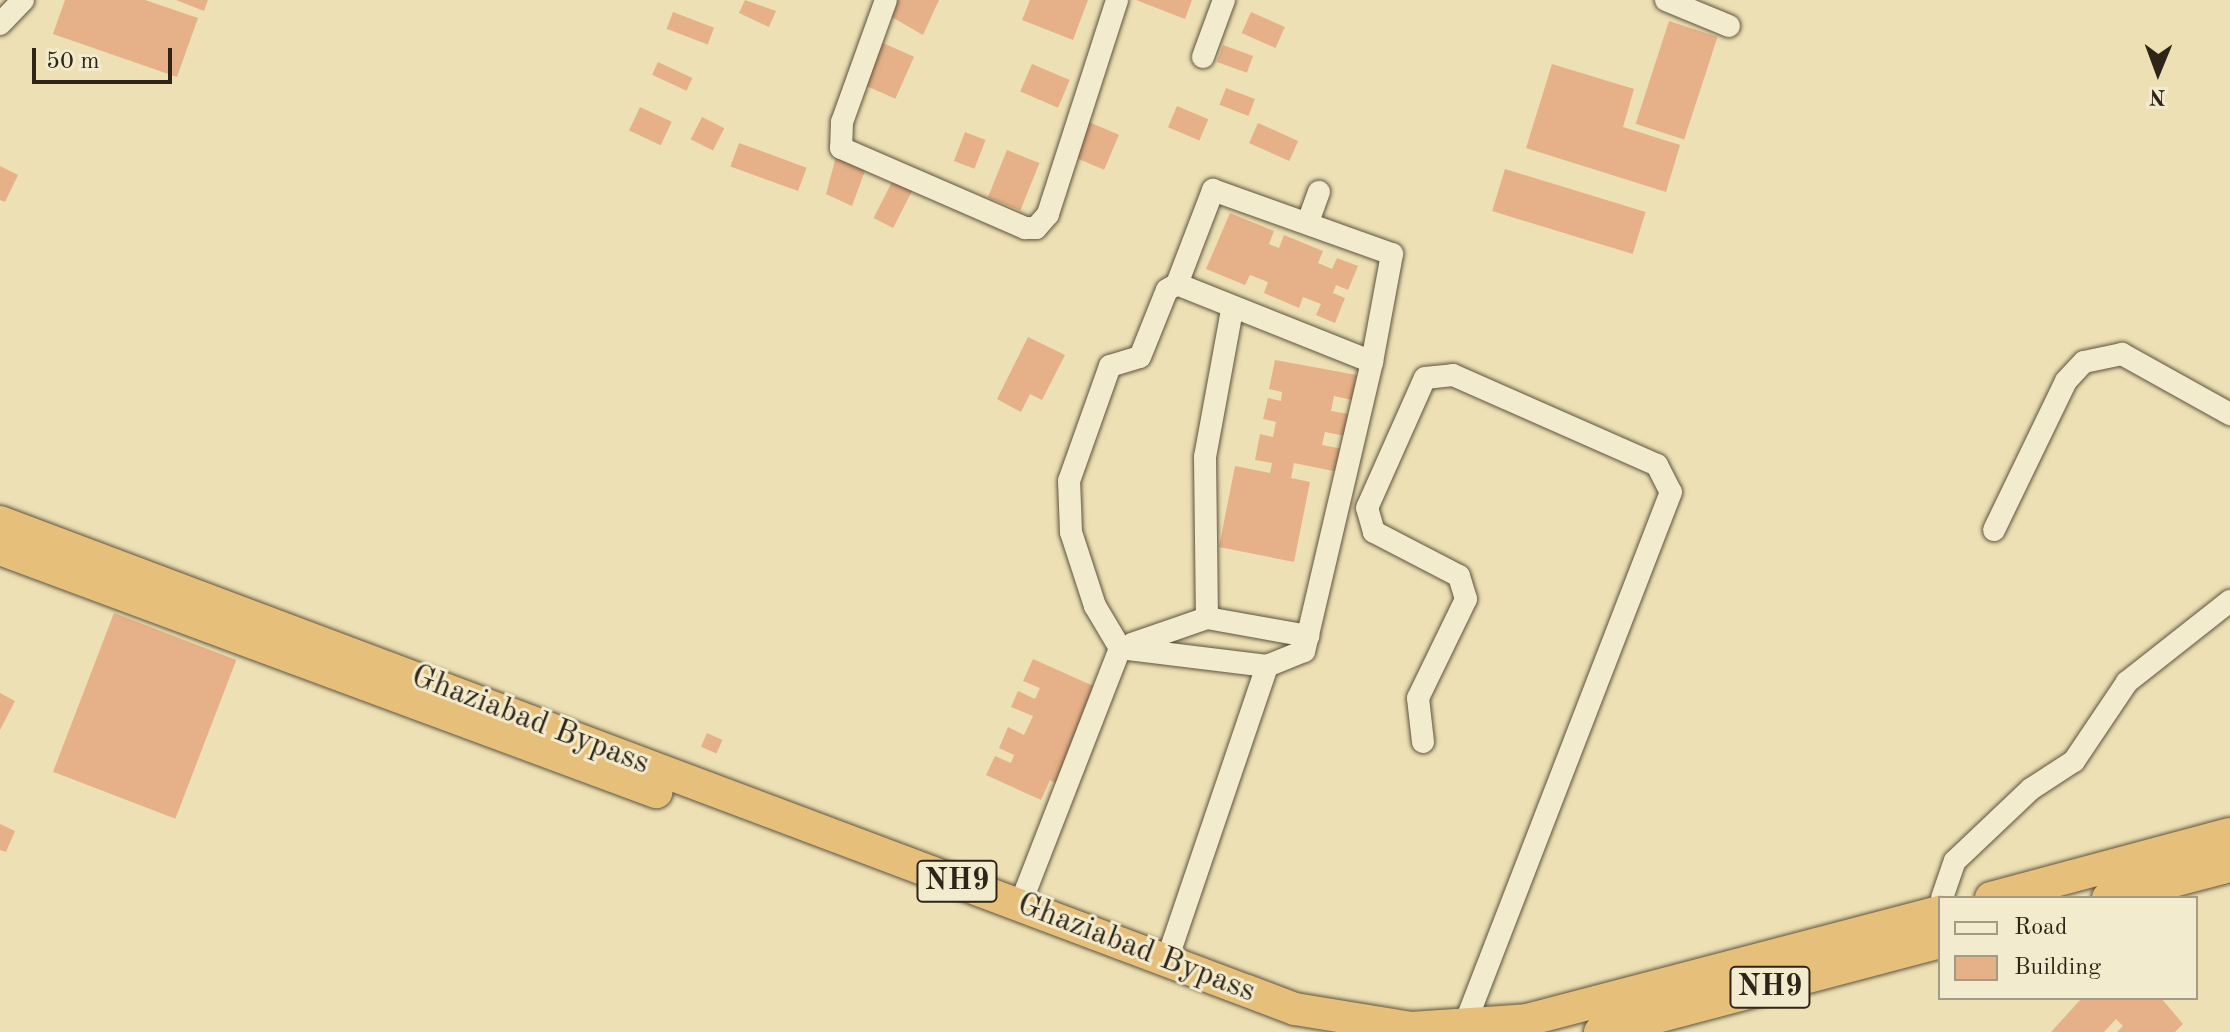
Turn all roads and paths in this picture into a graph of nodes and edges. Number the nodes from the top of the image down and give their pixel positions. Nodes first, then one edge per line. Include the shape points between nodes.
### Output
1 (23, 0) edge
2 (886, 0) edge
3 (1117, 0) edge
4 (1224, 0) edge
5 (1666, 0) edge
6 (0, 24) edge
7 (1729, 26) dead end
8 (1203, 57) dead end
9 (1319, 192) dead end
10 (1308, 222) junction
11 (1177, 284) junction
12 (1232, 310) junction
13 (1372, 362) junction
14 (2230, 414) edge
15 (0, 522) edge
16 (1994, 530) dead end
17 (0, 549) edge
18 (2230, 601) edge
19 (1207, 618) junction
20 (1308, 636) junction
21 (1120, 648) junction
22 (1267, 666) junction
23 (1423, 742) dead end
24 (2230, 834) edge
25 (2230, 866) edge
26 (905, 873) junction
27 (1943, 896) edge
28 (1998, 896) edge
29 (2116, 896) edge
30 (1020, 905) junction
31 (1938, 913) edge
32 (1938, 943) edge
33 (1167, 960) junction
34 (1465, 1024) junction
35 (1304, 1032) edge
36 (1600, 1032) edge

1 - 6 street
2 - 3 street via 842,122 841,148 1036,228 1048,214
4 - 8 street
5 - 7 street
9 - 10 street
10 - 11 street via 1213,190
10 - 13 street via 1392,254
11 - 12 street
11 - 21 street via 1167,290 1140,357 1110,366 1069,481 1081,573
12 - 13 street
12 - 19 street via 1205,457
13 - 20 street
14 - 16 street via 2122,354 2084,362 2066,381
15 - 26 highway, Ghaziabad Bypass / NH9
17 - 26 highway, Ghaziabad Bypass / NH9
18 - 27 street via 2127,682 2074,761 2031,789 1955,861
19 - 20 street
19 - 21 street
20 - 22 street via 1304,651
21 - 22 street
21 - 30 street
22 - 33 street
23 - 34 street via 1418,698 1466,599 1459,576 1374,532 1367,508 1425,378 1453,375 1657,465 1671,492
24 - 28 highway
25 - 29 highway
26 - 30 highway, Ghaziabad Bypass / NH9
26 - 35 highway, Ghaziabad Bypass / NH9
30 - 33 highway, Ghaziabad Bypass / NH9
31 - 34 highway, Ghaziabad Bypass / NH9 via 1527,1020
32 - 36 highway, NH9
33 - 34 highway, Ghaziabad Bypass / NH9 via 1295,1009 1411,1028

